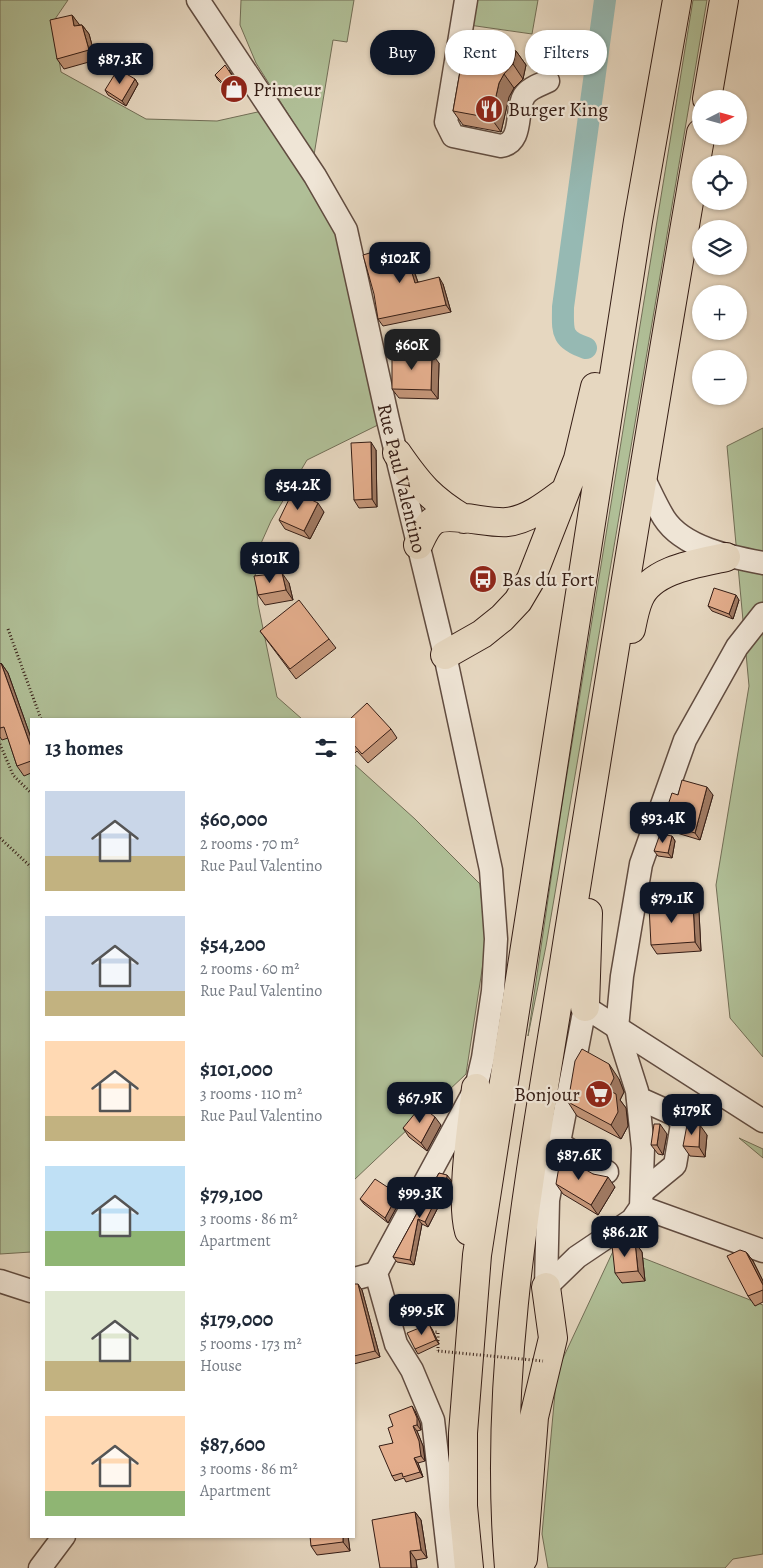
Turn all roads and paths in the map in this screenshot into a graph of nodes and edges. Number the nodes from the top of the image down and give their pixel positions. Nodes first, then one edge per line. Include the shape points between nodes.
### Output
1 (198, 0) edge
2 (466, 0) edge
3 (677, 0) edge
4 (724, 0) edge
5 (548, 81) dead end
6 (709, 90) edge
7 (699, 145) edge
8 (638, 221) junction
9 (397, 453) junction
10 (643, 477) junction
11 (564, 492) junction
12 (464, 519) junction
13 (418, 545) junction
14 (726, 557) junction
15 (763, 563) edge
16 (763, 614) edge
17 (8, 630) dead end
18 (446, 655) junction
19 (607, 691) junction
20 (41, 718) edge
21 (0, 744) edge
22 (595, 769) junction
23 (30, 792) edge
24 (0, 838) edge
25 (30, 866) edge
26 (585, 1007) junction
27 (617, 1028) junction
28 (476, 1088) junction
29 (638, 1098) junction
30 (763, 1121) edge
31 (558, 1143) junction
32 (607, 1172) dead end
33 (641, 1200) junction
34 (763, 1251) edge
35 (477, 1255) junction
36 (376, 1273) junction
37 (355, 1279) edge
38 (0, 1281) edge
39 (546, 1287) junction
40 (30, 1291) edge
41 (438, 1332) dead end
42 (543, 1360) dead end
43 (62, 1538) edge
44 (40, 1568) edge
45 (450, 1568) edge
46 (469, 1568) edge
47 (509, 1568) edge
48 (522, 1568) edge

1 - 9 street, Rue Paul Valentino via 315,176 346,230
2 - 5 street via 446,122 453,136 507,145 514,138 524,96
3 - 8 highway
4 - 6 highway
7 - 10 highway
8 - 11 highway via 578,459
8 - 35 highway
9 - 12 highway via 437,503
9 - 13 street, Rue Paul Valentino
10 - 14 street via 665,520 679,535
10 - 19 highway
11 - 12 highway via 540,510 508,522
11 - 18 highway via 531,579 518,601 482,634
12 - 13 highway via 447,516 432,521
13 - 18 street, Rue Paul Valentino
14 - 15 street
14 - 19 highway via 667,572 639,597 629,637
16 - 27 street via 736,646 684,740 640,864
17 - 20 path
18 - 28 street, Rue Paul Valentino via 491,870 496,939 493,991 484,1058
19 - 22 highway
21 - 23 path via 13,775
22 - 26 highway
22 - 47 highway via 525,1212 506,1382 504,1506
24 - 25 path
26 - 27 street
26 - 31 street
27 - 29 street
27 - 30 street
28 - 35 highway via 466,1221
28 - 36 street, Rue Paul Valentino
29 - 33 street via 643,1148
29 - 33 street via 676,1115 682,1124 675,1165
31 - 32 street
31 - 39 street via 548,1200
33 - 34 street
33 - 39 street via 632,1220 576,1257
35 - 46 highway via 463,1433 463,1506
36 - 37 street
36 - 45 street via 396,1344 412,1370 433,1420
38 - 40 street
39 - 48 highway via 553,1338 534,1417
41 - 42 path, bridge via 438,1351
43 - 44 street

